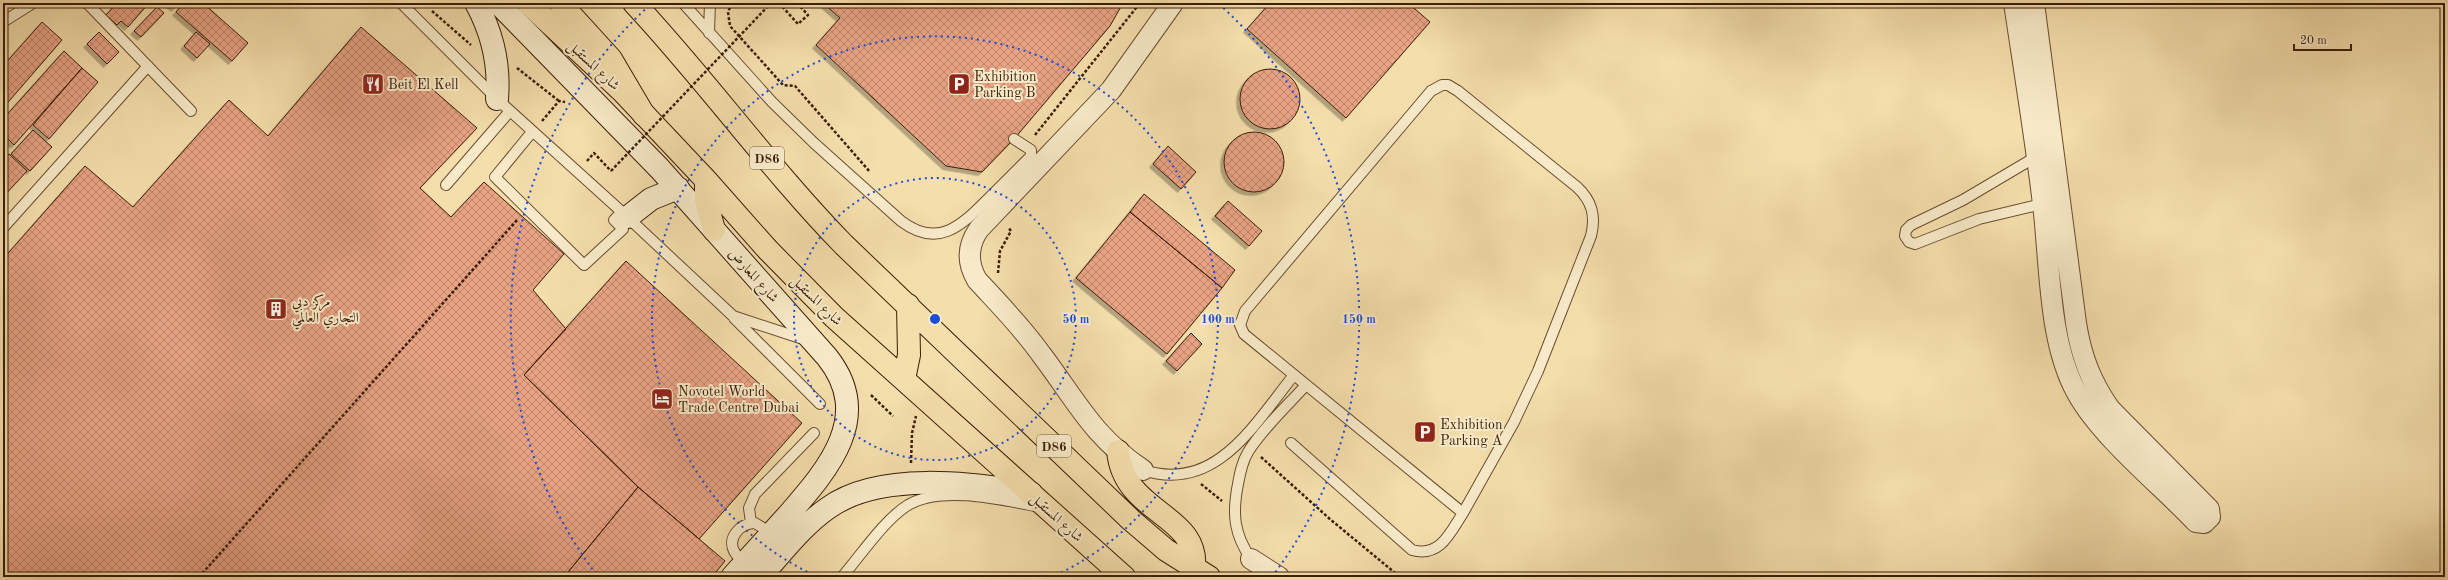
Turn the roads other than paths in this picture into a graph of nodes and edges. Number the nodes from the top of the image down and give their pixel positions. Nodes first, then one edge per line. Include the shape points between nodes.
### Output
1 (33, 3) edge
2 (87, 3) edge
3 (402, 3) edge
4 (476, 3) edge
5 (498, 3) edge
6 (528, 3) edge
7 (560, 3) edge
8 (634, 3) edge
9 (684, 3) edge
10 (710, 3) edge
11 (1173, 3) edge
12 (2014, 3) edge
13 (2034, 3) edge
14 (3, 22) edge
15 (709, 33) junction
16 (148, 66) junction
17 (503, 105) junction
18 (191, 111) dead end
19 (644, 115) junction
20 (532, 132) junction
21 (1014, 138) dead end
22 (2044, 152) junction
23 (706, 180) junction
24 (446, 185) dead end
25 (678, 188) junction
26 (2051, 202) junction
27 (625, 214) junction
28 (3, 228) edge
29 (714, 230) junction
30 (908, 305) junction
31 (733, 316) junction
32 (814, 342) junction
33 (1294, 375) junction
34 (904, 379) junction
35 (1306, 385) junction
36 (820, 404) dead end
37 (814, 433) dead end
38 (1291, 443) dead end
39 (1118, 451) junction
40 (1143, 470) joint
41 (1030, 494) junction
42 (1047, 508) junction
43 (1463, 513) junction
44 (751, 523) junction
45 (771, 533) junction
46 (1251, 559) joint
47 (745, 572) edge
48 (1202, 573) edge
49 (842, 577) edge
50 (1124, 577) edge
51 (1279, 577) edge

1 - 14 lane
2 - 16 lane
3 - 17 lane
4 - 17 street via 494,46
5 - 25 street, شارع المعارض
6 - 19 main road, شارع المستقبل
7 - 19 main road via 611,59
8 - 30 main road, D86 via 711,90 814,214
9 - 15 lane
10 - 15 lane
11 - 39 street via 1112,90 979,229 969,253 972,271 978,280 1028,337 1089,423
12 - 22 street
13 - 22 street
15 - 21 lane via 772,102 814,143 901,220 918,231 937,234 963,224 1031,156 1030,150
16 - 18 lane
16 - 28 lane
17 - 20 lane
17 - 24 lane
19 - 23 main road, شارع المستقبل
20 - 27 lane
20 - 27 lane via 495,177 584,265 623,229 614,220
22 - 26 street
22 - 26 lane via 1969,197 1911,225 1905,236 1909,242 1915,244 1980,219
23 - 29 main road via 706,200
23 - 34 main road, شارع المستقبل via 800,284
25 - 27 street via 650,199
25 - 29 street, شارع المعارض
26 - 26 street via 2060,351 2077,393 2104,430 2196,522 2204,523 2210,517 2208,509 2110,409 2090,377 2078,342
27 - 31 lane
29 - 32 street, شارع المعارض
30 - 34 main road via 908,355
30 - 48 main road, D86 via 1131,520 1166,550
31 - 32 lane
31 - 36 lane
32 - 45 street, شارع المعارض via 835,367 845,391 847,404 844,431 835,456 826,470
33 - 35 lane
33 - 40 lane via 1235,448 1213,464 1201,470 1177,475
33 - 43 lane via 1244,334 1240,325 1242,315 1431,91 1442,85 1453,87 1577,187 1588,200 1594,217 1591,236 1538,371 1514,422
34 - 41 main road, شارع المستقبل
35 - 43 lane
35 - 46 lane via 1251,448 1243,463 1233,510 1237,535
37 - 44 lane via 755,494 749,508
38 - 43 lane via 1412,550 1425,552 1438,548
39 - 40 street
39 - 48 main road via 1122,471 1132,489 1186,534
41 - 42 main road, شارع المستقبل
41 - 47 street via 966,484 915,484 871,488 843,499 817,516
42 - 49 lane via 942,495 919,500 890,521
42 - 50 main road, شارع المستقبل
44 - 45 lane via 758,524
44 - 47 lane via 740,528 733,542 734,552
45 - 47 street, شارع المعارض
46 - 51 street

